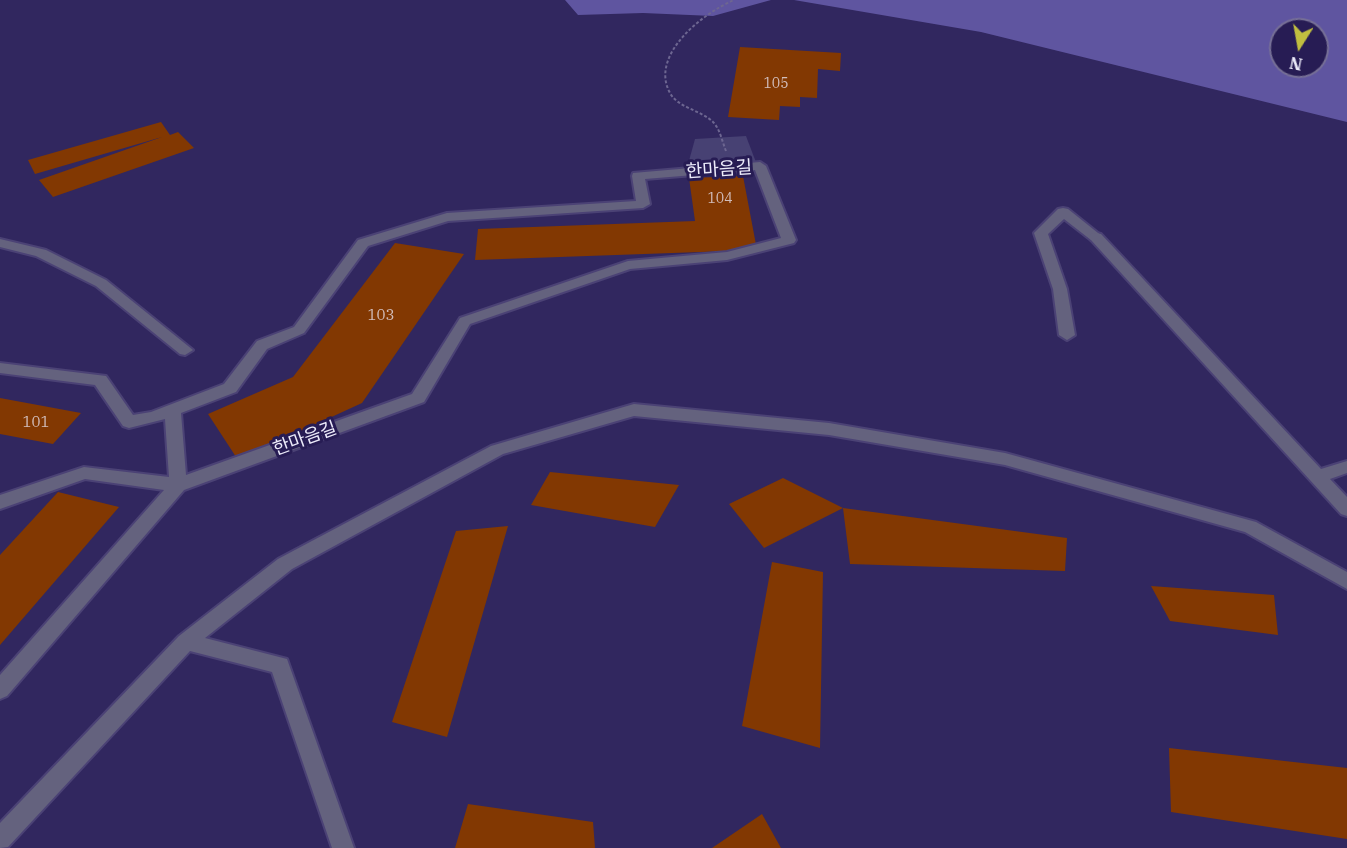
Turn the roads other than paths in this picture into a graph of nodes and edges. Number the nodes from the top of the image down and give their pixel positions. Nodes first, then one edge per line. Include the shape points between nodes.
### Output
1 (0, 243) edge
2 (1067, 335) dead end
3 (185, 350) dead end
4 (0, 368) edge
5 (173, 409) junction
6 (1347, 466) edge
7 (1317, 477) junction
8 (178, 485) junction
9 (0, 502) edge
10 (1347, 509) edge
11 (1347, 581) edge
12 (186, 642) junction
13 (0, 690) edge
14 (0, 839) edge
15 (343, 848) edge

1 - 3 street via 41,253 101,283
2 - 7 street via 1060,290 1041,233 1064,212 1096,237
4 - 5 street, 한마음길 via 100,380 129,422
5 - 8 street
5 - 8 street, 한마음길 via 230,388 262,345 298,330 363,243 447,217 643,204 638,176 760,166 789,240 727,256 628,265 465,321 418,398
6 - 7 street
7 - 10 street
8 - 9 street, 한마음길 via 84,473
8 - 13 street, 한마음길
11 - 12 street via 1250,527 1005,459 829,429 634,410 497,450 285,564
12 - 14 street
12 - 15 street via 280,665

